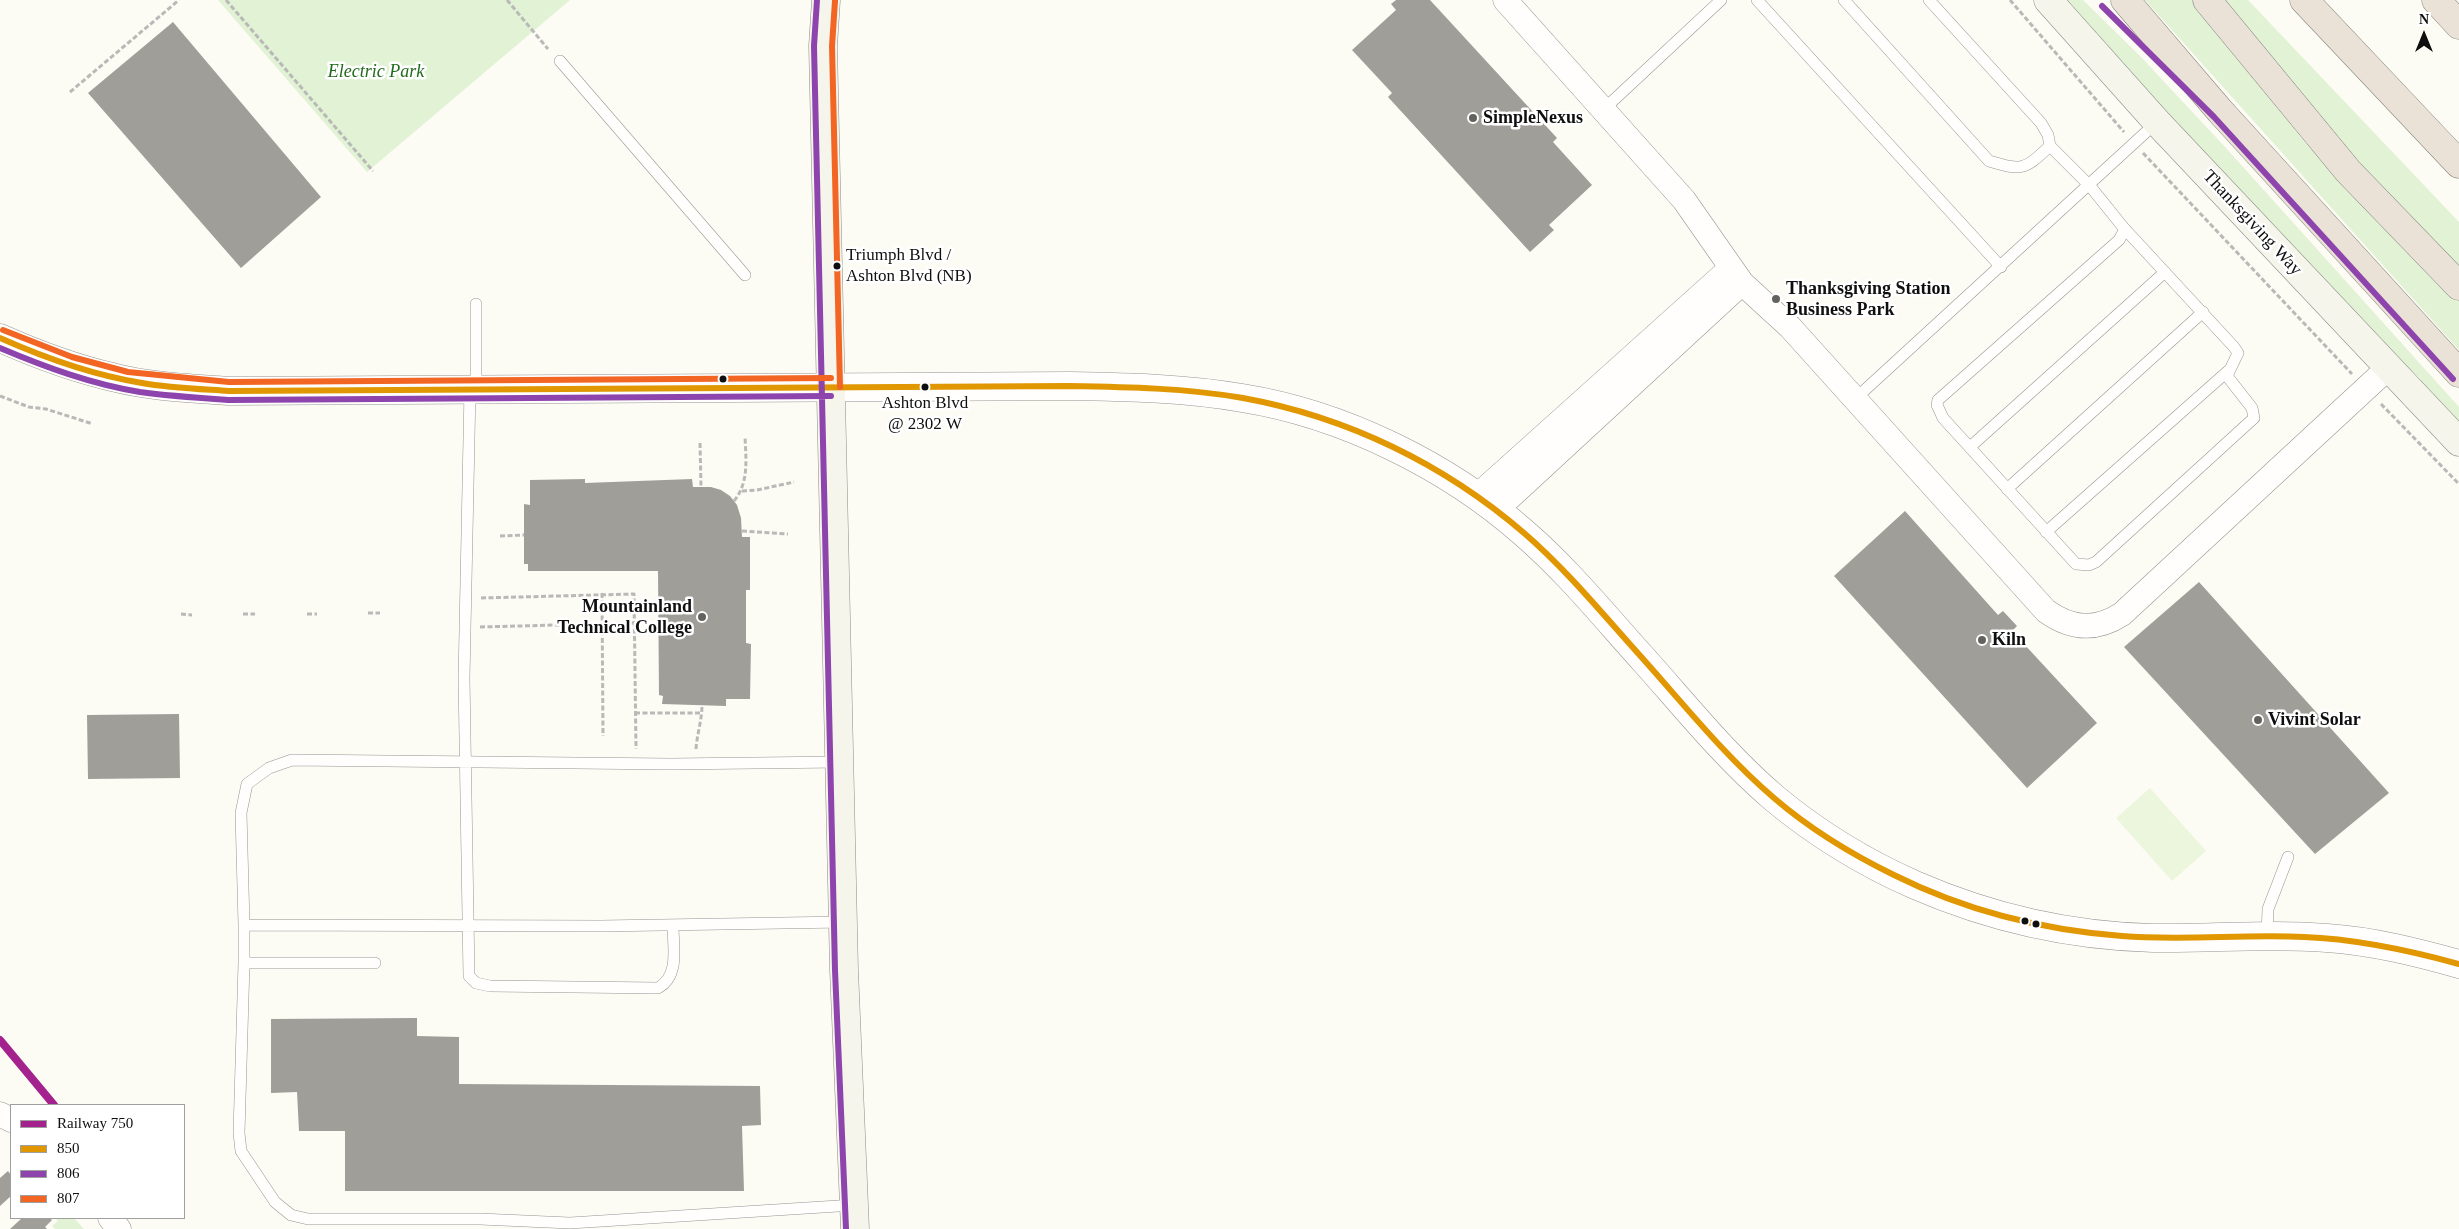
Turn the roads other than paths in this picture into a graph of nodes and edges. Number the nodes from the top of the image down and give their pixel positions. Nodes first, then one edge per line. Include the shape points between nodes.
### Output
1 (826, 0) edge
2 (1505, 0) edge
3 (1721, 0) edge
4 (1757, 0) edge
5 (1844, 0) edge
6 (1929, 0) edge
7 (2048, 0) edge
8 (2108, 0) edge
9 (2125, 0) edge
10 (2207, 0) edge
11 (2304, 0) edge
12 (2436, 0) edge
13 (2459, 25) edge
14 (560, 61) dead end
15 (1603, 110) junction
16 (2220, 111) junction
17 (2158, 122) junction
18 (2050, 146) junction
19 (2459, 164) edge
20 (2090, 186) junction
21 (2123, 227) junction
22 (2001, 267) junction
23 (2165, 272) junction
24 (746, 275) dead end
25 (1736, 276) junction
26 (2459, 286) edge
27 (476, 304) dead end
28 (2203, 312) junction
29 (0, 338) edge
30 (2388, 368) junction
31 (2228, 371) junction
32 (2459, 373) edge
33 (831, 387) junction
34 (473, 390) junction
35 (1855, 399) junction
36 (2459, 442) edge
37 (1970, 447) junction
38 (2007, 489) junction
39 (1487, 503) junction
40 (2046, 532) junction
41 (465, 761) junction
42 (840, 762) junction
43 (2288, 857) dead end
44 (843, 922) junction
45 (244, 925) junction
46 (467, 926) junction
47 (672, 926) junction
48 (2267, 935) junction
49 (244, 963) junction
50 (375, 964) dead end
51 (2459, 964) edge
52 (855, 1217) edge
53 (111, 1219) edge
54 (119, 1229) edge

1 - 33 main road via 823,46
2 - 15 street
3 - 15 lane
4 - 22 lane
5 - 18 lane via 1989,160 2014,168 2029,165
6 - 18 lane via 2041,123
7 - 17 main road, Thanksgiving Way
8 - 16 highway
9 - 16 highway
10 - 26 highway via 2348,171
11 - 19 highway
12 - 13 highway
14 - 24 lane
15 - 25 street via 1684,200
16 - 32 highway
17 - 20 lane
17 - 30 main road, Thanksgiving Way
18 - 20 lane
20 - 21 lane
20 - 22 lane
21 - 23 lane
21 - 37 lane via 2119,240 1938,400 1943,418
22 - 35 lane
23 - 28 lane
23 - 37 lane
25 - 35 street via 1790,327
25 - 39 street
27 - 34 lane
28 - 31 lane via 2238,353
28 - 38 lane
29 - 34 street via 56,361 113,378 161,386 229,391
30 - 35 street via 2122,614 2093,626 2069,624 2046,611
30 - 36 main road, Thanksgiving Way
31 - 40 lane
31 - 40 lane via 2229,381 2252,408 2254,418 2096,562 2076,564
33 - 34 street
33 - 39 street via 1142,387 1247,398 1352,429 1413,457
33 - 42 main road
34 - 41 lane via 464,678
37 - 38 lane
38 - 40 lane
39 - 48 street via 1525,534 1571,579 1712,737 1773,797 1810,826 1865,860 1924,888 2033,924 2090,934 2155,938
41 - 42 lane
41 - 45 lane via 292,760 269,768 247,784 241,813
41 - 46 lane
42 - 44 main road
43 - 48 lane via 2268,909
44 - 47 lane
44 - 52 main road
45 - 46 lane
45 - 49 lane
46 - 47 lane
46 - 47 lane via 469,976 476,983 490,986 649,988 667,983 673,972
48 - 51 street via 2377,944
49 - 50 lane
49 - 52 lane via 241,1152 275,1202 292,1215 340,1220 570,1223
53 - 54 street

